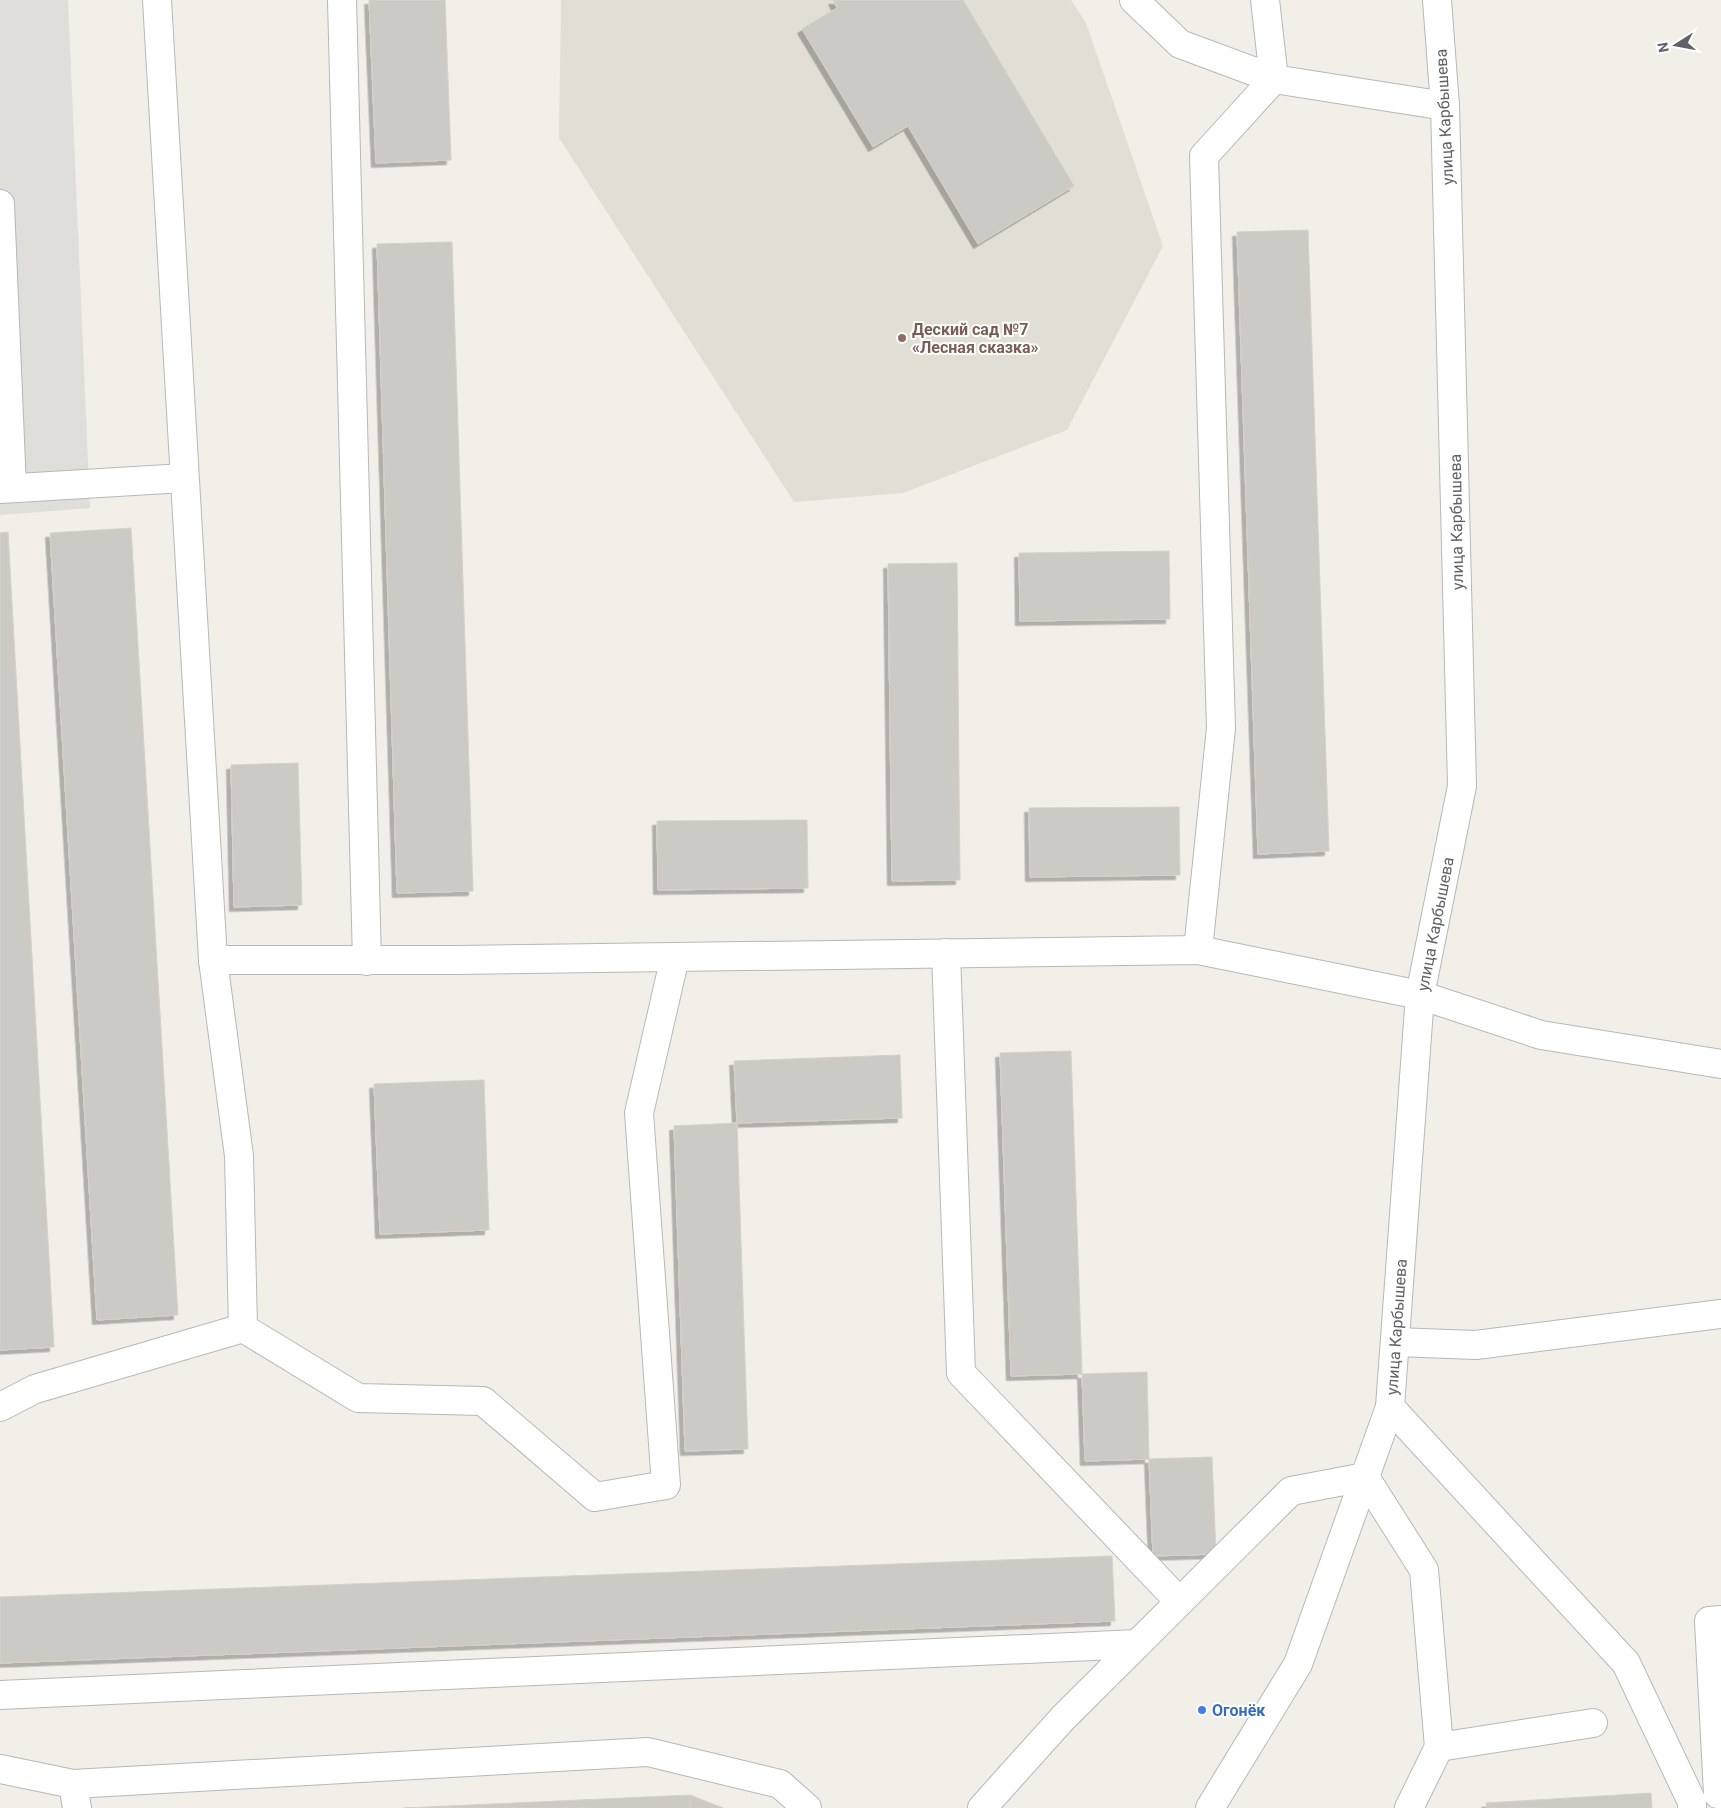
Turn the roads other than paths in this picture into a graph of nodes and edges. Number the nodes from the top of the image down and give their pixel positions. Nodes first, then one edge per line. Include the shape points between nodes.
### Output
1 (157, 0) edge
2 (342, 0) edge
3 (1134, 0) edge
4 (1264, 0) edge
5 (1437, 0) edge
6 (1274, 79) junction
7 (1445, 106) junction
8 (0, 204) edge
9 (184, 478) junction
10 (6, 488) edge
11 (1198, 950) junction
12 (946, 954) junction
13 (674, 957) junction
14 (212, 960) junction
15 (367, 961) junction
16 (1420, 995) junction
17 (1721, 1064) edge
18 (1721, 1314) edge
19 (243, 1328) junction
20 (1395, 1342) junction
21 (0, 1407) edge
22 (1390, 1407) junction
23 (1365, 1477) junction
24 (1179, 1602) junction
25 (1721, 1620) edge
26 (1137, 1644) junction
27 (0, 1695) edge
28 (1592, 1723) dead end
29 (1439, 1747) junction
30 (0, 1769) edge
31 (1721, 1794) edge
32 (75, 1796) edge
33 (807, 1808) edge
34 (982, 1808) edge
35 (1210, 1808) edge
36 (1409, 1808) edge
37 (1692, 1808) edge

1 - 9 street
2 - 15 street
3 - 6 street via 1180,44
4 - 6 street
5 - 7 street, улица Карбышева
6 - 7 street
6 - 11 street via 1204,156 1220,728
7 - 16 street, улица Карбышева via 1462,786
8 - 10 street
9 - 10 street
9 - 14 street
11 - 12 street
11 - 16 street
12 - 13 street
12 - 24 street via 961,1373
13 - 15 street
13 - 19 street via 639,1113 666,1485 595,1497 483,1401 358,1398
14 - 15 street
14 - 19 street via 239,1156
16 - 17 street via 1541,1035
16 - 20 street, улица Карбышева
18 - 20 street via 1476,1345
19 - 21 street via 36,1389
20 - 22 street, улица Карбышева
22 - 23 street, улица Карбышева
22 - 37 street via 1626,1663
23 - 24 street via 1290,1491
23 - 29 street via 1424,1570
23 - 35 street, улица Карбышева via 1298,1664
24 - 26 street
25 - 31 street via 1709,1621 1718,1794
26 - 27 street
26 - 34 street via 1063,1718
28 - 29 street
29 - 36 street
30 - 32 street
32 - 33 street via 648,1752 780,1784

